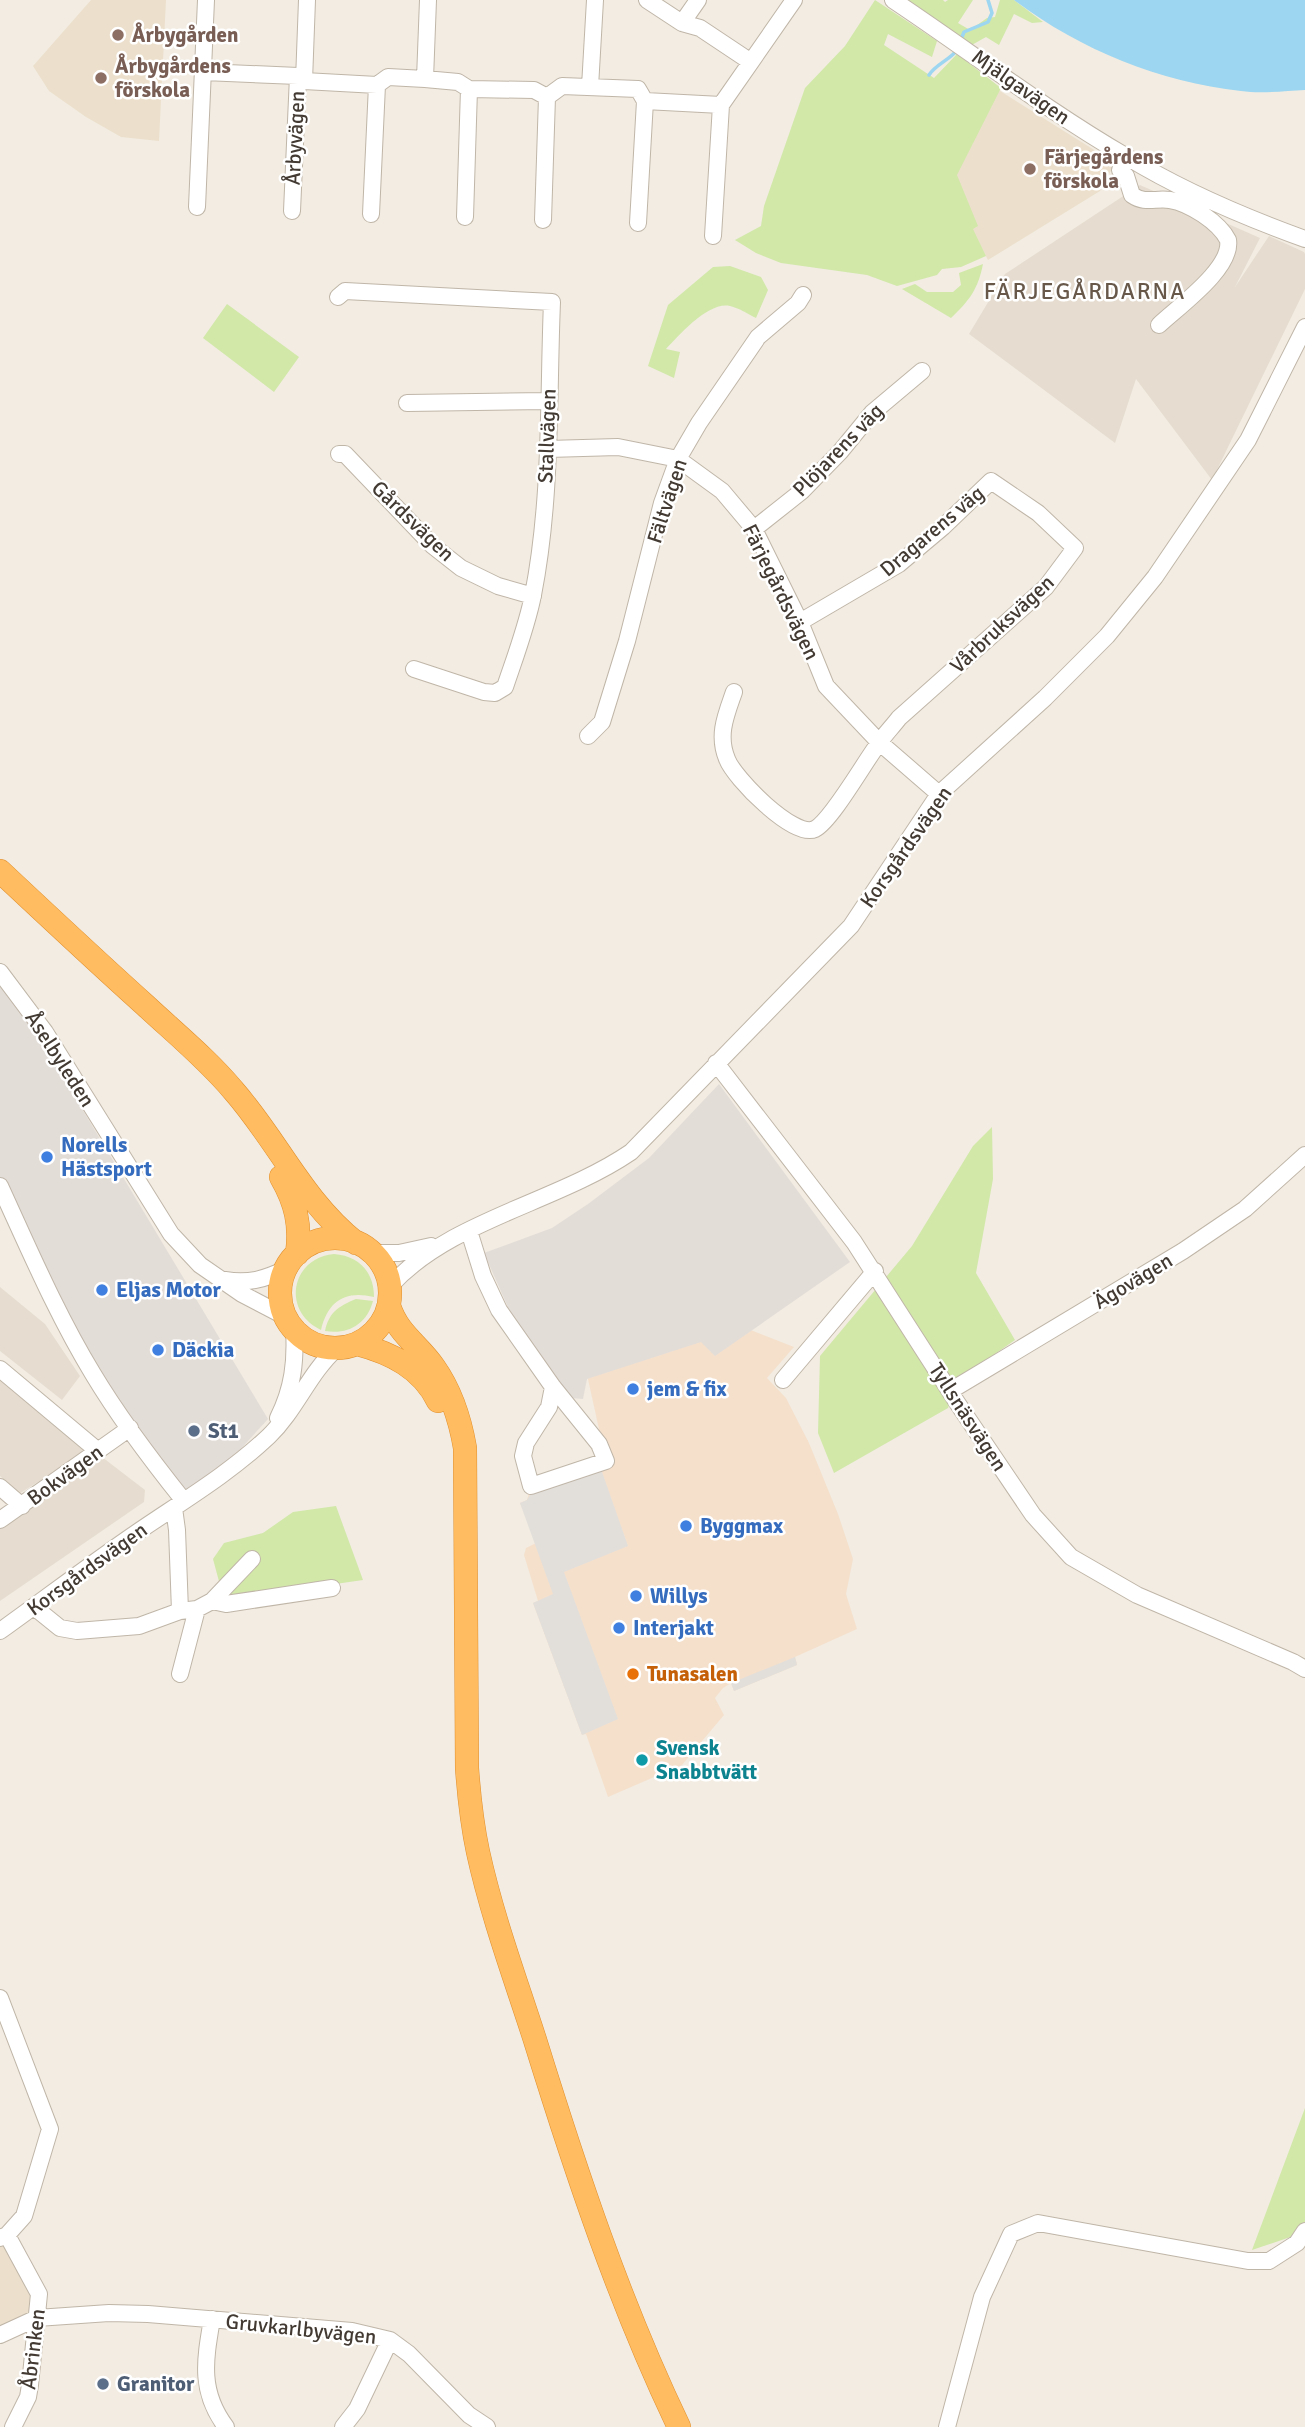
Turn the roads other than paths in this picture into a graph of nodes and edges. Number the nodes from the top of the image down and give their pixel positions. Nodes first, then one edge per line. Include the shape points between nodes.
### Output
1 (205, 0) edge
2 (307, 0) edge
3 (428, 0) edge
4 (595, 0) edge
5 (647, 0) edge
6 (698, 0) edge
7 (794, 0) edge
8 (893, 0) edge
9 (682, 23) junction
10 (751, 62) junction
11 (204, 72) junction
12 (301, 78) junction
13 (425, 79) junction
14 (377, 85) junction
15 (590, 87) junction
16 (469, 89) junction
17 (547, 97) junction
18 (645, 101) junction
19 (721, 105) junction
20 (1124, 164) junction
21 (197, 207) dead end
22 (292, 211) dead end
23 (371, 214) dead end
24 (466, 217) dead end
25 (543, 220) dead end
26 (638, 223) dead end
27 (713, 236) dead end
28 (1305, 239) edge
29 (803, 295) dead end
30 (338, 297) dead end
31 (1159, 325) dead end
32 (1305, 327) edge
33 (922, 371) dead end
34 (548, 401) junction
35 (407, 403) dead end
36 (548, 449) junction
37 (339, 454) dead end
38 (678, 459) junction
39 (991, 481) joint
40 (754, 529) junction
41 (533, 596) junction
42 (800, 622) junction
43 (414, 669) dead end
44 (734, 691) dead end
45 (588, 736) dead end
46 (879, 742) junction
47 (939, 794) junction
48 (0, 871) edge
49 (0, 888) edge
50 (0, 972) edge
51 (716, 1063) junction
52 (1305, 1155) edge
53 (0, 1186) edge
54 (470, 1231) junction
55 (444, 1243) junction
56 (364, 1248) junction
57 (292, 1262) junction
58 (875, 1271) junction
59 (219, 1279) junction
60 (389, 1296) junction
61 (290, 1323) junction
62 (347, 1346) junction
63 (0, 1369) edge
64 (783, 1380) dead end
65 (553, 1387) junction
66 (950, 1391) junction
67 (130, 1429) junction
68 (268, 1437) junction
69 (98, 1451) junction
70 (0, 1486) edge
71 (179, 1504) junction
72 (22, 1506) junction
73 (0, 1520) edge
74 (252, 1559) dead end
75 (332, 1588) dead end
76 (204, 1605) junction
77 (34, 1606) junction
78 (180, 1611) junction
79 (0, 1631) edge
80 (1305, 1669) edge
81 (180, 1674) dead end
82 (0, 1998) edge
83 (1305, 2231) edge
84 (3, 2237) edge
85 (37, 2318) junction
86 (212, 2319) junction
87 (0, 2334) edge
88 (390, 2340) junction
89 (13, 2427) edge
90 (226, 2427) edge
91 (343, 2427) edge
92 (487, 2427) edge
93 (665, 2427) edge
94 (679, 2427) edge
95 (947, 2427) edge

1 - 11 street
2 - 12 street, Årbyvägen
3 - 13 street
4 - 15 street
5 - 9 street
6 - 9 street
7 - 10 street
8 - 20 street, Mjälgavägen via 1093,137
9 - 10 street via 700,28
10 - 19 street
11 - 12 street, Årbyvägen
11 - 21 street
12 - 14 street, Årbyvägen
12 - 22 street, Årbyvägen
13 - 14 street, Årbyvägen via 388,77
13 - 16 street, Årbyvägen via 458,82
14 - 23 street
15 - 17 street via 562,86
15 - 18 street via 638,89
16 - 17 street, Årbyvägen via 534,90
16 - 24 street
17 - 25 street
18 - 19 street
18 - 26 street
19 - 27 street
20 - 28 street, Mjälgavägen
20 - 31 street via 1132,195 1140,200 1173,200 1217,227 1228,240 1228,254 1219,269
29 - 38 street, Fältvägen via 758,337
30 - 34 street, Stallvägen via 345,291 552,302
32 - 47 street, Korsgårdsvägen via 1248,440 1155,577 1107,636
33 - 40 street, Plöjarens väg via 872,412 802,491
34 - 35 street
34 - 36 street, Stallvägen
36 - 38 street, Färjegårdsvägen via 618,447
36 - 41 street, Stallvägen
37 - 41 street, Gårdsvägen via 345,454 461,568
38 - 40 street, Färjegårdsvägen via 722,491
38 - 45 street, Fältvägen via 602,722
39 - 42 street, Dragarens väg via 898,564
39 - 46 street, Vårbruksvägen via 1038,513 1075,548 1046,587
40 - 42 street, Färjegårdsvägen
41 - 43 street, Stallvägen via 505,687 495,693 484,692
42 - 46 street, Färjegårdsvägen via 826,686
44 - 46 street via 721,731 727,760 743,785 803,830 814,830 826,818
46 - 47 street, Färjegårdsvägen
47 - 51 street, Korsgårdsvägen via 851,926
48 - 56 highway via 232,1088 313,1202
49 - 57 highway via 182,1055 249,1128 296,1208 299,1228
50 - 59 street, Åselbyleden via 44,1032 171,1234
51 - 54 street, Korsgårdsvägen via 631,1152 609,1167
51 - 58 street, Tyllsnäsvägen
52 - 66 street, Ägovägen via 1245,1209 1183,1251
53 - 67 street via 93,1374
54 - 55 street, Korsgårdsvägen
54 - 65 street via 495,1302
55 - 56 street, Korsgårdsvägen via 399,1253
55 - 60 street, Korsgårdsvägen via 413,1263
56 - 57 highway via 339,1239 320,1241
56 - 60 highway via 384,1268
57 - 59 street via 254,1282
57 - 61 highway via 281,1293
58 - 64 street
58 - 66 street, Tyllsnäsvägen
59 - 61 street, Åselbyleden
60 - 62 highway via 380,1325 366,1339
60 - 94 highway via 397,1326 443,1382 465,1448 467,1768 471,1816 488,1891 596,2228
61 - 62 highway via 313,1343
61 - 68 street, Korsgårdsvägen via 293,1380
62 - 68 street, Korsgårdsvägen via 318,1368 295,1407
62 - 93 highway via 392,1356 409,1366 435,1395 449,1429 454,1466 454,1769 466,1856 584,2232
63 - 69 street
65 - 65 street via 549,1408 526,1443 523,1456 531,1486 606,1461 599,1444
66 - 80 street, Tyllsnäsvägen via 1033,1515 1071,1557 1137,1595
67 - 69 street, Bokvägen
67 - 71 street
68 - 71 street, Korsgårdsvägen
69 - 72 street, Bokvägen
70 - 72 street
71 - 77 street, Korsgårdsvägen
71 - 78 street, Korsgårdsvägen
72 - 73 street, Bokvägen
74 - 76 street
75 - 76 street
76 - 78 street
76 - 81 street
77 - 78 street via 60,1628 78,1631 139,1626
77 - 79 street, Korsgårdsvägen
82 - 84 street via 50,2129 24,2216
83 - 95 street via 1297,2243 1269,2261 1038,2223 1011,2234 982,2297
84 - 85 street, Åbrinken via 39,2294
85 - 86 street, Gruvkarlbyvägen via 109,2313
85 - 87 street, Gruvkarlbyvägen
85 - 89 street, Åbrinken via 28,2397
86 - 88 street, Gruvkarlbyvägen via 352,2331
86 - 90 street, Gruvkarlbyvägen via 204,2367 210,2400
88 - 91 street, Gruvkarlbyvägen via 357,2409
88 - 92 street, Gruvkarlbyvägen via 468,2415

